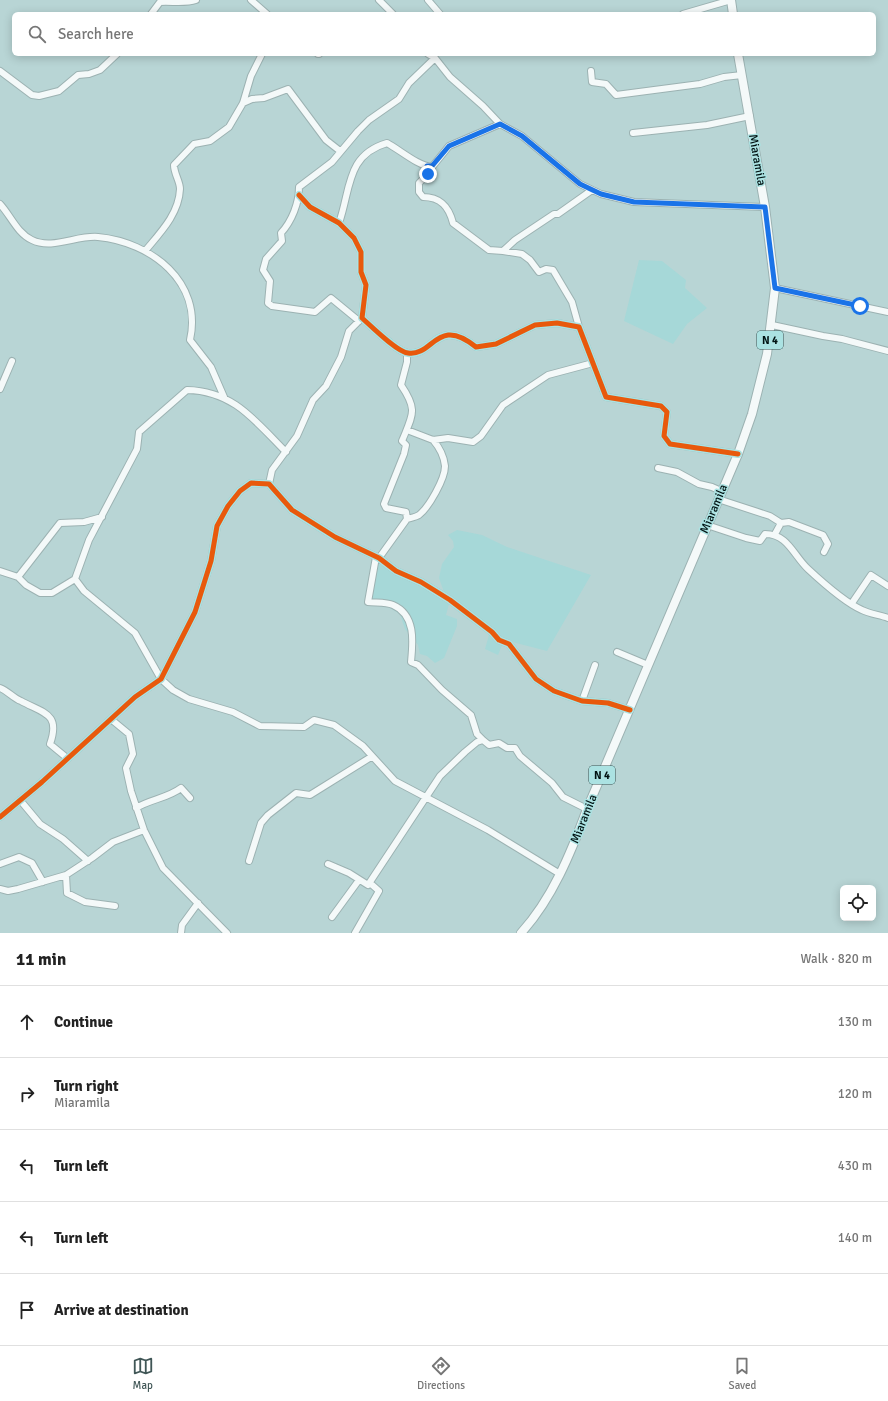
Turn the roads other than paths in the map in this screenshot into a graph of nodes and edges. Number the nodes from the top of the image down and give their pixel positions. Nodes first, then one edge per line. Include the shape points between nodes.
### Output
1 (196, 0) edge
2 (251, 0) edge
3 (378, 0) edge
4 (428, 0) edge
5 (731, 0) edge
6 (152, 12) edge
7 (264, 12) edge
8 (391, 12) edge
9 (438, 12) edge
10 (690, 12) edge
11 (733, 12) edge
12 (115, 56) edge
13 (261, 56) edge
14 (432, 56) edge
15 (738, 56) edge
16 (435, 58) junction
17 (0, 71) edge
18 (591, 71) dead end
19 (742, 76) junction
20 (243, 103) junction
21 (750, 116) junction
22 (500, 124) junction
23 (633, 133) dead end
24 (340, 151) junction
25 (427, 166) junction
26 (592, 190) junction
27 (299, 195) junction
28 (0, 204) edge
29 (765, 207) junction
30 (339, 223) junction
31 (145, 251) junction
32 (503, 251) junction
33 (775, 288) junction
34 (888, 312) edge
35 (360, 319) junction
36 (772, 325) junction
37 (579, 327) junction
38 (888, 351) edge
39 (407, 353) junction
40 (12, 361) dead end
41 (593, 363) junction
42 (0, 390) edge
43 (224, 397) junction
44 (407, 430) junction
45 (433, 440) junction
46 (286, 452) junction
47 (738, 454) junction
48 (658, 468) dead end
49 (269, 484) junction
50 (721, 491) junction
51 (718, 499) junction
52 (102, 517) junction
53 (407, 519) junction
54 (781, 523) junction
55 (707, 525) junction
56 (775, 534) junction
57 (824, 552) dead end
58 (378, 557) junction
59 (0, 571) edge
60 (18, 576) junction
61 (74, 579) junction
62 (888, 586) edge
63 (852, 603) junction
64 (888, 618) edge
65 (617, 652) dead end
66 (595, 665) dead end
67 (648, 665) junction
68 (161, 679) junction
69 (0, 688) edge
70 (582, 701) junction
71 (630, 710) junction
72 (112, 720) junction
73 (483, 740) junction
74 (371, 756) junction
75 (67, 758) junction
76 (426, 797) junction
77 (190, 798) dead end
78 (20, 800) junction
79 (136, 808) junction
80 (587, 809) junction
81 (0, 817) edge
82 (144, 830) junction
83 (88, 861) junction
84 (249, 861) dead end
85 (0, 864) edge
86 (328, 864) dead end
87 (560, 874) junction
88 (66, 875) junction
89 (359, 880) junction
90 (43, 882) junction
91 (370, 883) junction
92 (0, 889) edge
93 (198, 902) junction
94 (115, 906) dead end
95 (332, 918) dead end
96 (181, 933) edge
97 (227, 933) edge
98 (355, 933) edge
99 (521, 933) edge

1 - 6 street via 160,2
2 - 7 street
3 - 8 street
4 - 9 street
5 - 10 street
5 - 11 main road
12 - 17 street via 100,70 78,74 59,91 39,96 32,95
13 - 20 street via 251,76
14 - 16 street
15 - 19 main road, Miaramila / N 4
16 - 22 street via 450,77
16 - 24 street via 409,83 399,99 369,120
18 - 19 street via 592,82 606,84 616,95
19 - 21 main road, Miaramila / N 4
20 - 24 street via 288,89 326,140
20 - 31 street via 230,127 210,141 194,144 174,165 174,173 180,188 171,220
21 - 23 street
21 - 29 main road, Miaramila / N 4
22 - 25 street via 449,146 432,166
22 - 26 street via 522,136 580,184
24 - 27 street via 332,162 299,187
25 - 30 street via 387,143 374,147 354,166
25 - 32 street via 428,174 419,184 419,192 423,198 433,197 440,202 450,211 453,223 473,240 489,250
26 - 29 street via 634,202
26 - 32 street via 515,240
27 - 30 street via 310,207
27 - 35 street via 288,223 281,233 282,240 266,259 263,270 270,281 268,303 272,306 315,312 331,298
28 - 31 street via 11,222 32,240 52,244 71,239 97,237 124,242
29 - 33 main road, Miaramila / N 4
30 - 35 street via 354,238 361,252 361,272 366,285
31 - 43 street via 166,264 182,283 194,324 190,340 211,367
32 - 37 street via 522,254 539,272 553,270 572,302
33 - 34 street
33 - 36 main road, Miaramila / N 4
35 - 39 street
35 - 46 street via 350,331 326,386 313,400 297,436
36 - 38 street
36 - 47 main road, Miaramila / N 4 via 768,354
37 - 39 street via 557,323 535,325 496,344 476,347 466,338 452,335 439,337 417,353
37 - 41 street
39 - 44 street via 401,385 411,400 412,420
40 - 42 street
41 - 45 street via 548,375 503,405 482,436 472,442 448,438
41 - 47 street via 606,397 662,406 667,412 664,436 670,444
43 - 46 street via 245,411
43 - 52 street via 202,390 187,390 140,432 137,448
44 - 45 street
44 - 53 street via 402,441 406,445 404,454 384,504 386,508 406,512
45 - 53 street via 440,449 443,476 418,516
46 - 49 street via 272,470
47 - 50 main road, Miaramila / N 4
48 - 50 street via 677,472 699,484
49 - 58 street via 292,510 335,537
49 - 68 street via 251,483 240,491 228,506 217,526 211,561 195,612
50 - 51 main road, Miaramila / N 4
51 - 54 street via 770,516
51 - 55 main road, Miaramila / N 4
52 - 60 street via 84,522 60,523
52 - 61 street
53 - 58 street
54 - 56 street
54 - 57 street via 789,522 823,535 828,544
55 - 56 street via 760,541 765,534
55 - 67 main road, Miaramila / N 4
56 - 63 street via 788,544 809,570
58 - 70 street via 396,571 421,582 450,600 499,640 509,644 536,679 554,691
58 - 73 street via 368,602 393,605 408,619 413,644 411,662 418,665 442,690 471,714 477,734
59 - 60 street
60 - 61 street via 26,585 40,593 52,593
61 - 68 street via 102,607 135,633
62 - 63 street via 871,575
63 - 64 street via 861,610
65 - 67 street
66 - 70 street
67 - 71 main road, Miaramila / N 4
68 - 72 street via 135,697
68 - 74 street via 189,699 223,708 260,726 304,727 314,720 334,725 363,746
69 - 75 street via 20,701 44,711 51,719 55,731 50,744
70 - 71 street via 608,703
71 - 80 main road, Miaramila / N 4
72 - 75 street
72 - 79 street via 129,734 133,754 126,768
73 - 76 street via 477,742 449,766
73 - 80 street via 489,745 499,743 507,748 515,748 520,756 552,782 563,797
74 - 76 street via 395,781
74 - 84 street via 310,795 296,792 268,815 260,823
75 - 78 street
76 - 87 street via 488,830
76 - 91 street
77 - 79 street via 181,788 171,795 155,798
78 - 81 street
78 - 83 street via 40,824 63,839
79 - 82 street
80 - 87 main road, Miaramila / N 4 via 574,846
82 - 83 street via 113,842
82 - 93 street via 163,868
83 - 88 street
85 - 90 street via 19,858 32,863
86 - 89 street
87 - 99 main road, Miaramila / N 4 via 532,921
88 - 90 street
88 - 94 street via 67,893 85,902
89 - 91 street via 368,885
89 - 95 street
90 - 92 street via 8,891
91 - 98 street via 379,891
93 - 96 street via 182,925
93 - 97 street

